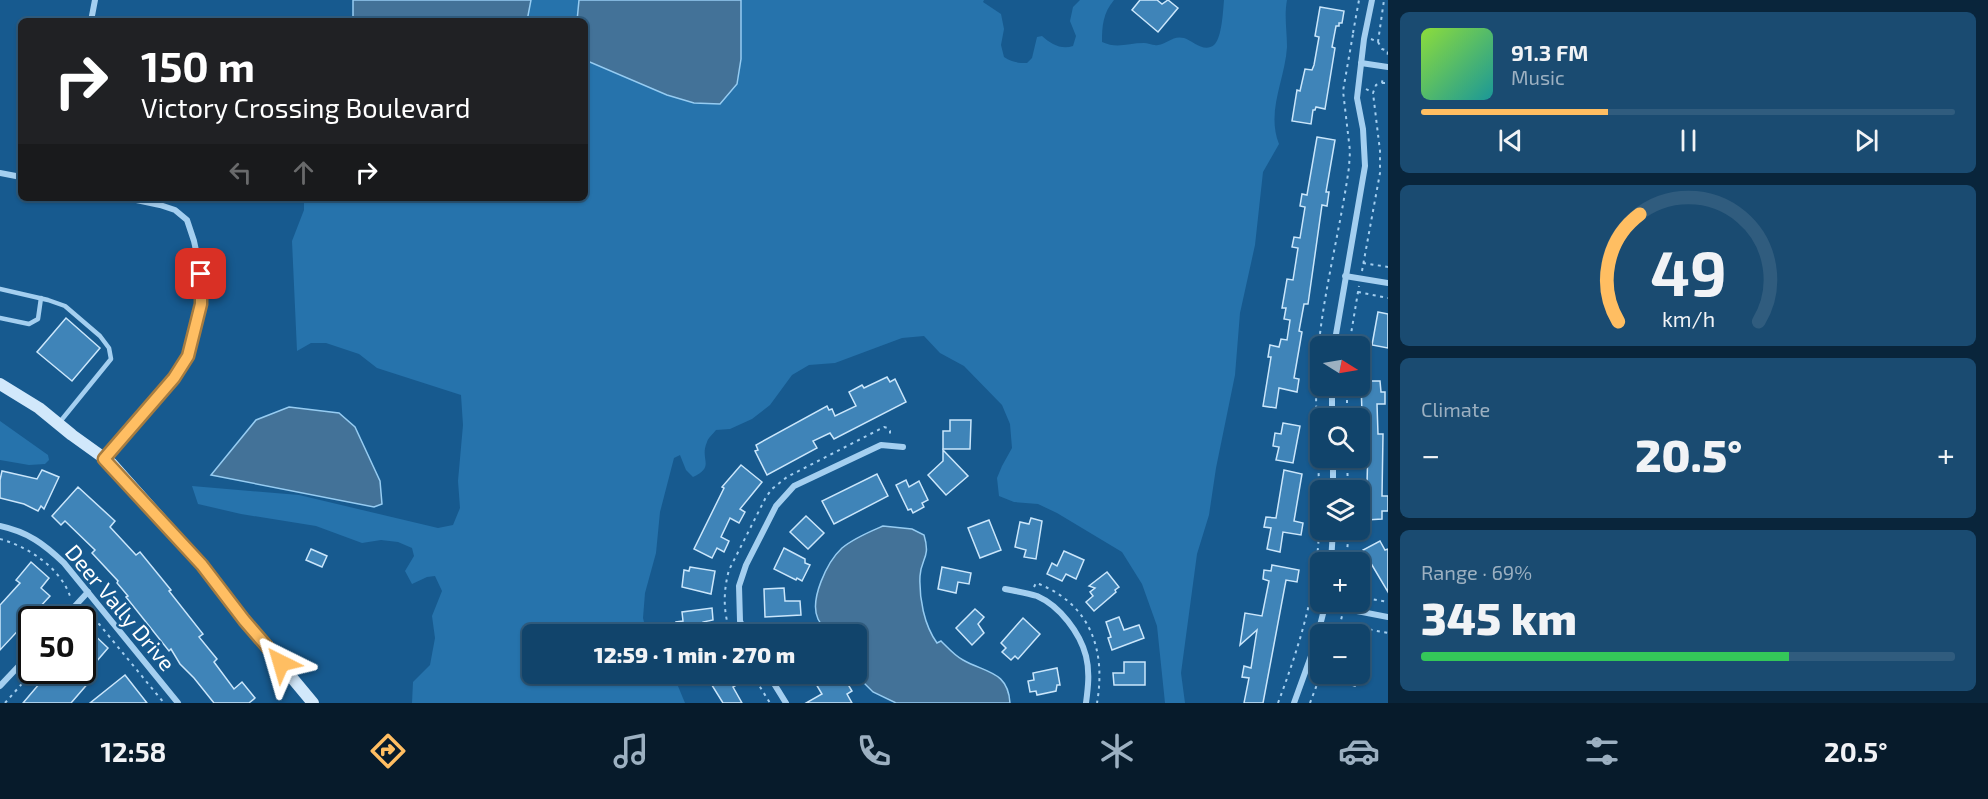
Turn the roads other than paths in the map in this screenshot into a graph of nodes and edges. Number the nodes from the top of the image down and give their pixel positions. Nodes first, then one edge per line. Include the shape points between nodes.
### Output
1 (95, 0) edge
2 (1372, 0) edge
3 (92, 18) edge
4 (1361, 63) junction
5 (1388, 67) edge
6 (0, 173) edge
7 (18, 176) edge
8 (141, 201) edge
9 (1345, 276) junction
10 (1388, 283) edge
11 (0, 289) edge
12 (40, 298) junction
13 (0, 318) edge
14 (1336, 336) edge
15 (0, 384) edge
16 (58, 424) junction
17 (903, 447) dead end
18 (104, 459) junction
19 (0, 526) edge
20 (1005, 589) dead end
21 (88, 592) junction
22 (75, 606) edge
23 (1324, 612) edge
24 (1363, 612) edge
25 (1388, 617) edge
26 (741, 624) edge
27 (18, 667) edge
28 (774, 684) edge
29 (0, 686) edge
30 (178, 703) edge
31 (313, 703) edge
32 (786, 703) edge
33 (1086, 703) edge
34 (1294, 703) edge

1 - 3 street
2 - 4 street
4 - 5 street
4 - 9 street via 1357,98 1365,166
6 - 7 street
8 - 18 street via 175,210 187,220 201,274 201,304 188,356 174,378
9 - 10 street
9 - 14 street
11 - 12 lane
12 - 13 lane via 38,319 29,324
12 - 16 lane via 65,306 100,336 111,359
15 - 16 main road
16 - 18 main road
17 - 26 street via 881,445 794,486 776,506 746,565 739,586
18 - 31 main road via 202,565
19 - 21 street, Deer Vally Drive via 45,544
20 - 33 street via 1038,597 1067,620 1086,657
21 - 22 street
21 - 30 street, Deer Vally Drive
23 - 34 street
24 - 25 street
27 - 29 street
28 - 32 street

